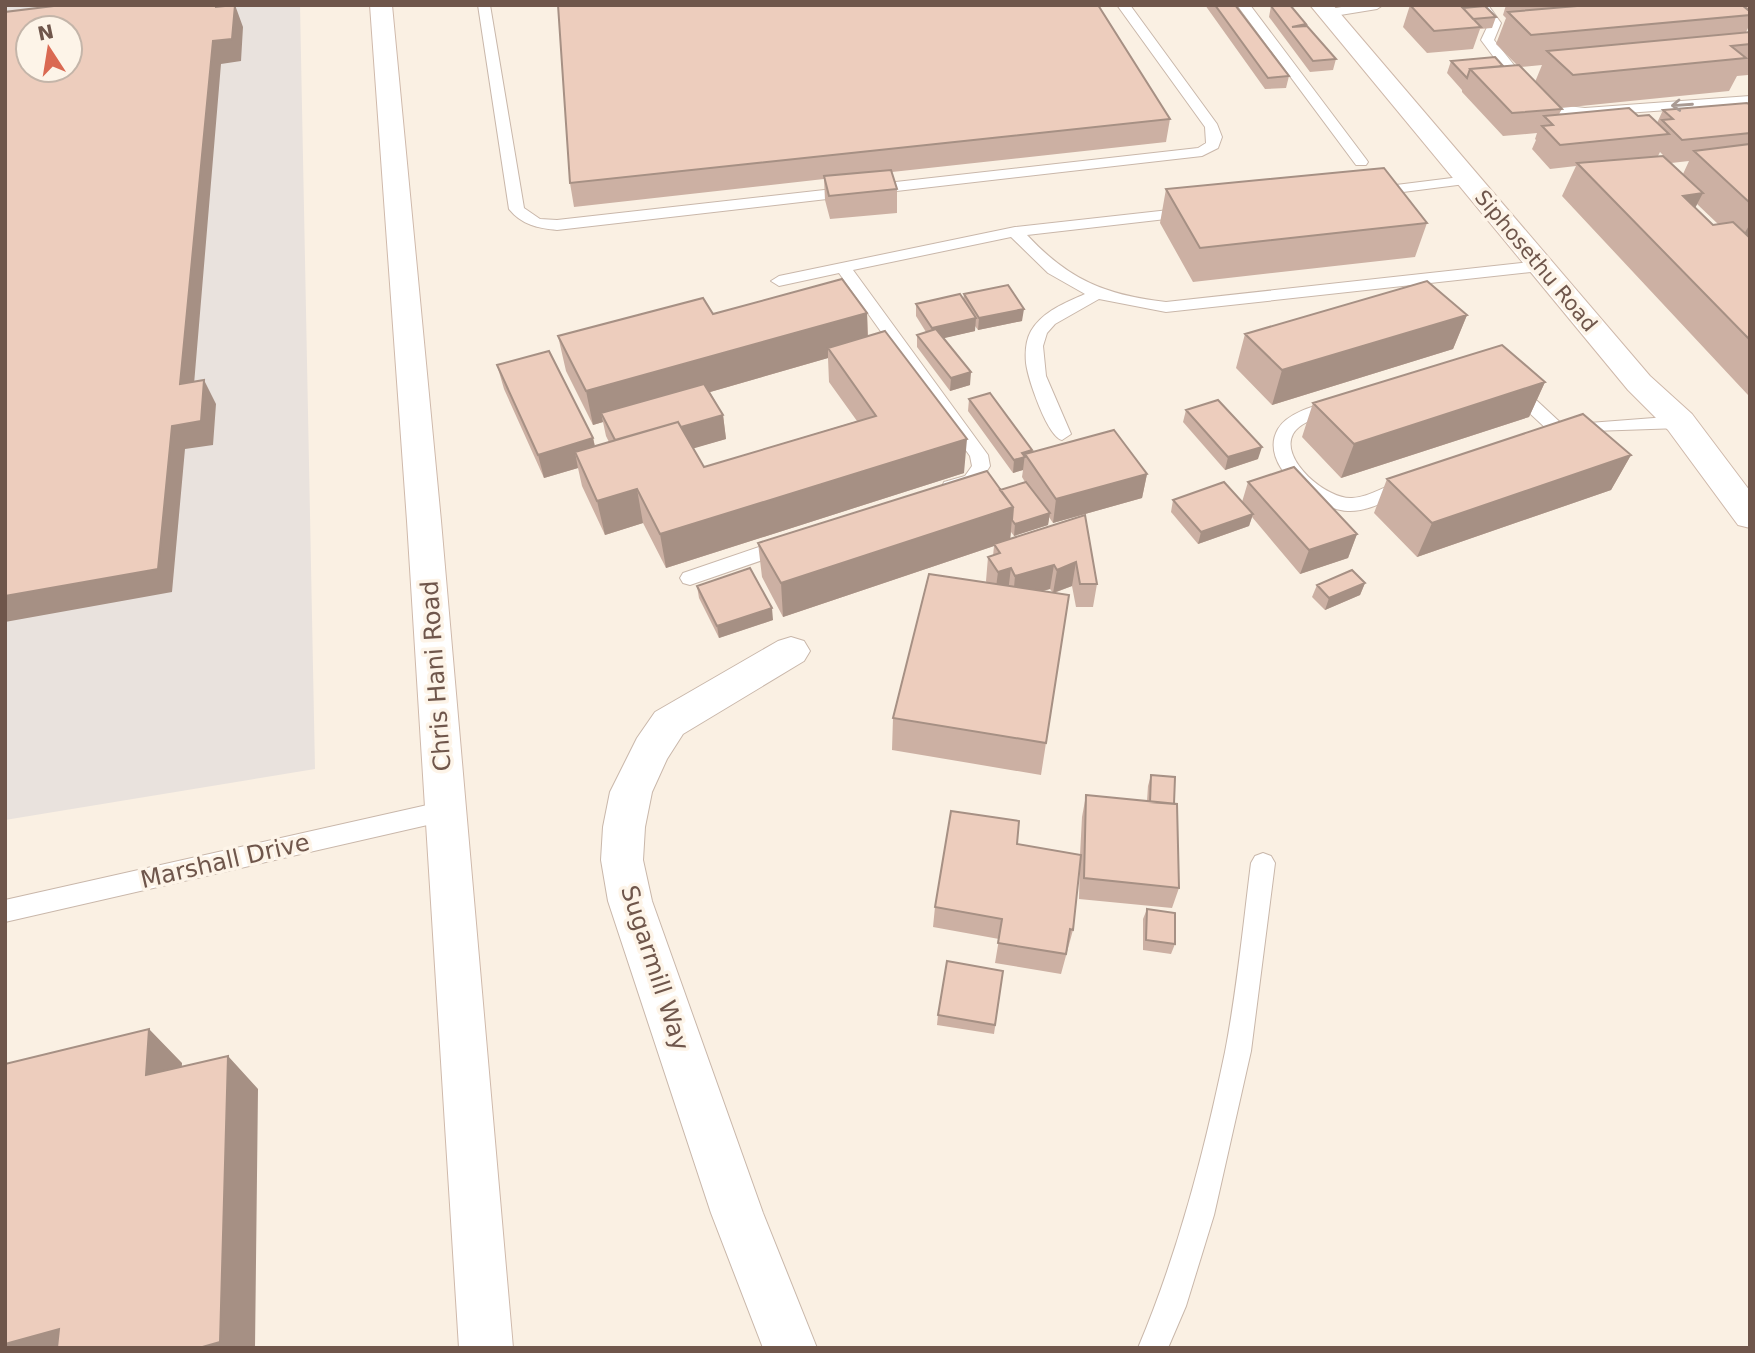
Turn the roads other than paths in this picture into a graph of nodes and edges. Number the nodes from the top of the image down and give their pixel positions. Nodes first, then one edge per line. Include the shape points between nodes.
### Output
1 (381, 5) edge
2 (484, 5) edge
3 (1123, 5) edge
4 (1243, 5) edge
5 (1377, 5) edge
6 (1482, 5) edge
7 (1324, 9) edge
8 (1750, 100) edge
9 (1361, 162) dead end
10 (1468, 180) junction
11 (1359, 193) edge
12 (1196, 212) edge
13 (1014, 232) junction
14 (1540, 266) junction
15 (843, 267) junction
16 (779, 281) dead end
17 (1097, 294) junction
18 (1498, 376) edge
19 (1352, 401) edge
20 (1680, 422) junction
21 (1557, 429) junction
22 (1062, 434) dead end
23 (1532, 439) edge
24 (1431, 476) edge
25 (934, 493) edge
26 (1750, 516) edge
27 (806, 538) edge
28 (690, 578) dead end
29 (791, 651) dead end
30 (445, 811) junction
31 (1263, 863) dead end
32 (5, 911) edge
33 (486, 1348) edge
34 (790, 1348) edge
35 (1153, 1348) edge

1 - 30 main road, Chris Hani Road
2 - 3 lane via 517,209 526,220 558,225 1202,152 1213,145 1212,127
4 - 9 lane
5 - 7 lane
8 -> 6 lane via 1568,112 1554,109 1494,39 1494,23
7 - 10 main road, Siphosethu Road
10 - 11 lane
10 - 14 main road, Siphosethu Road
12 - 13 lane
13 - 15 lane
13 - 17 lane via 1054,271
14 - 17 lane via 1166,307
14 - 20 main road, Siphosethu Road via 1639,383
15 - 16 lane
15 - 25 lane via 979,455 981,466 972,480
17 - 22 lane via 1051,318 1036,334 1032,350 1035,368
18 - 21 lane
19 - 24 lane via 1287,428 1280,443 1292,470 1316,493 1332,503 1352,505
20 - 21 lane
20 - 26 main road, Siphosethu Road
21 - 23 lane
27 - 28 lane
29 - 34 main road, Sugarmill Way via 669,723 631,792 622,860 630,901 723,1174
30 - 32 lane, Marshall Drive
30 - 33 main road, Chris Hani Road
31 - 35 lane via 1235,1065 1200,1215

